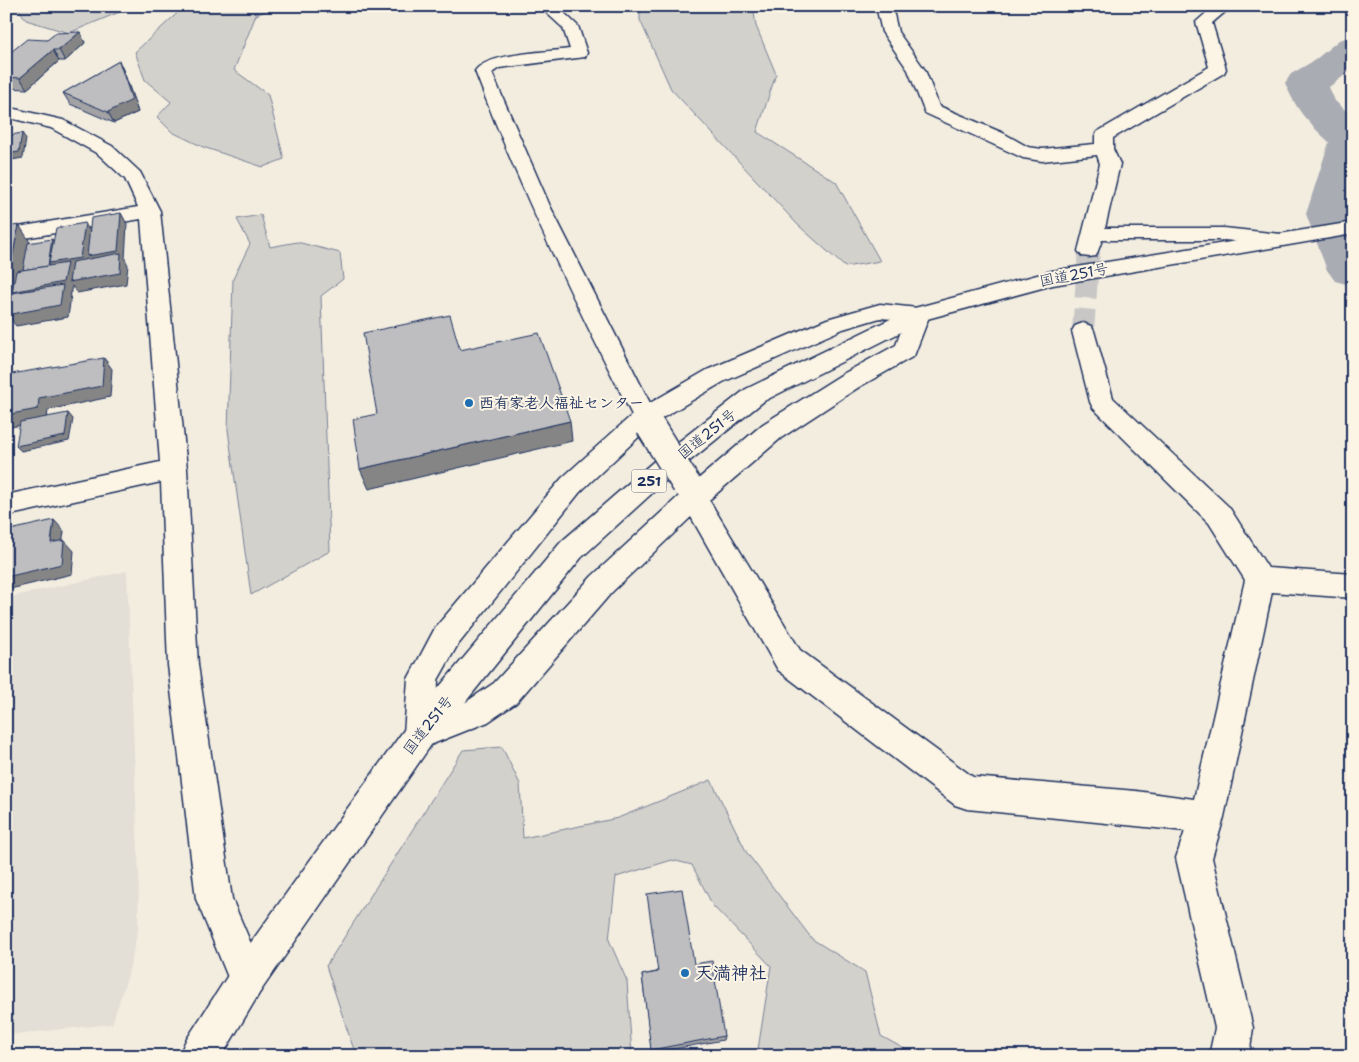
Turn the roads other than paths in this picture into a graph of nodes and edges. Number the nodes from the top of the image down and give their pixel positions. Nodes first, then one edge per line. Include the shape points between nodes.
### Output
1 (547, 6) edge
2 (884, 6) edge
3 (1224, 6) edge
4 (6, 112) edge
5 (1104, 150) junction
6 (150, 211) junction
7 (1341, 230) edge
8 (6, 235) edge
9 (1282, 240) junction
10 (919, 314) junction
11 (1083, 331) tunnel mouth
12 (647, 422) junction
13 (174, 469) junction
14 (690, 491) junction
15 (6, 506) edge
16 (1260, 579) junction
17 (1353, 586) edge
18 (420, 734) junction
19 (1208, 817) junction
20 (247, 979) junction
21 (199, 1056) edge
22 (1229, 1056) edge

1 - 12 main road via 570,26 579,53 495,64 483,71 508,136
2 - 5 main road via 893,40 915,66 930,110 996,137 1022,152 1042,155
3 - 5 main road via 1204,22 1218,69 1104,136
4 - 6 main road via 57,124 105,150 133,176
5 - 9 main road via 1110,164 1090,243 1224,234
6 - 8 main road
6 - 13 main road
7 - 9 main road, 国道251号 / 251
9 - 10 main road, 国道251号 / 251 via 1052,278
10 - 12 main road via 880,311 835,324 715,376
10 - 14 main road via 906,350 772,431
10 - 18 main road, 国道251号 / 251 via 755,395 662,470 571,550
11 - 16 main road via 1102,402 1219,515
12 - 14 main road, bridge
12 - 18 main road via 571,485 446,637 423,679
13 - 15 main road
13 - 20 main road via 182,665 214,899
14 - 18 main road via 506,693 477,712
14 - 19 main road via 789,660 967,793
16 - 17 main road
16 - 19 main road
18 - 20 main road, 国道251号 / 251
19 - 22 main road via 1194,858 1234,1028
20 - 21 main road, 国道251号 / 251

